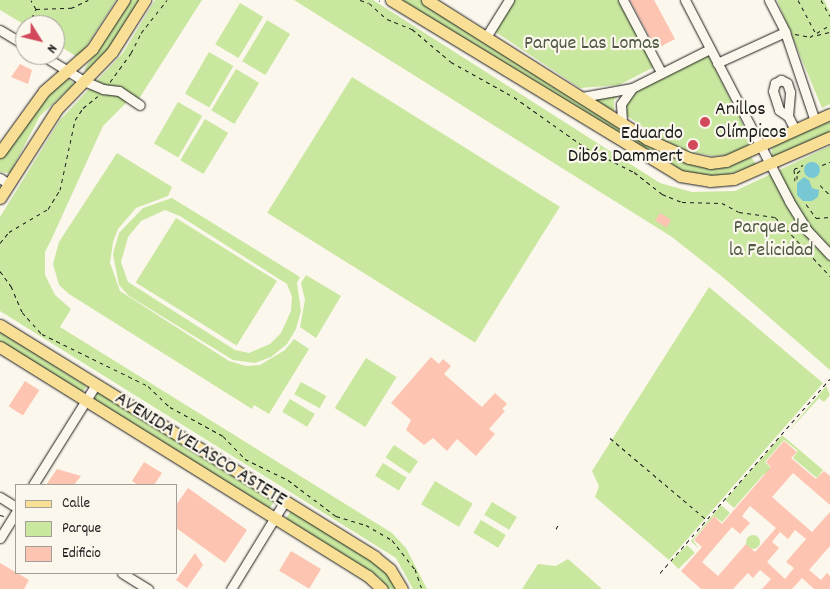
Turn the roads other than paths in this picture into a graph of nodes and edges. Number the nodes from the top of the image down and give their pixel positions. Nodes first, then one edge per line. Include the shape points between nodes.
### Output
1 (124, 0) edge
2 (145, 0) edge
3 (383, 0) edge
4 (427, 0) edge
5 (509, 0) edge
6 (623, 0) edge
7 (685, 0) edge
8 (769, 0) edge
9 (0, 30) edge
10 (784, 32) junction
11 (486, 37) junction
12 (15, 39) edge
13 (710, 48) junction
14 (718, 64) junction
15 (58, 65) edge
16 (66, 70) junction
17 (662, 72) junction
18 (84, 81) junction
19 (632, 88) junction
20 (582, 97) junction
21 (140, 105) dead end
22 (830, 114) edge
23 (788, 116) dead end
24 (815, 121) junction
25 (622, 122) junction
26 (795, 130) junction
27 (830, 137) edge
28 (760, 145) junction
29 (0, 152) edge
30 (770, 165) junction
31 (5, 181) edge
32 (0, 198) edge
33 (830, 255) edge
34 (0, 326) edge
35 (0, 347) edge
36 (96, 384) junction
37 (86, 400) junction
38 (34, 484) edge
39 (0, 497) edge
40 (285, 501) junction
41 (15, 506) edge
42 (15, 514) edge
43 (274, 518) junction
44 (0, 538) edge
45 (124, 574) edge
46 (381, 588) edge
47 (148, 589) edge
48 (231, 589) edge
49 (402, 589) edge

1 - 16 main road via 101,38
2 - 18 main road via 112,52
3 - 30 main road via 680,176 720,181 744,176
4 - 11 main road
5 - 11 street
6 - 17 street
7 - 13 street
8 - 10 street
9 - 12 street
10 - 14 street
10 - 24 street
11 - 20 main road
13 - 14 street
13 - 17 street
14 - 28 street
15 - 16 street
16 - 18 street
16 - 29 main road via 34,103
17 - 19 street
18 - 21 street via 119,92
18 - 31 main road via 56,109
19 - 20 street
19 - 25 street via 621,104
20 - 25 main road
22 - 24 main road
23 - 26 street
24 - 26 main road
25 - 28 main road via 672,152 710,163 726,161
26 - 28 main road
27 - 30 main road
28 - 30 street
30 - 33 street via 802,223
31 - 32 main road
34 - 36 main road, AVENIDA VELASCO ASTETE
35 - 37 main road, AVENIDA VELASCO ASTETE
36 - 37 street
36 - 40 main road, AVENIDA VELASCO ASTETE
37 - 38 street
37 - 43 main road, AVENIDA VELASCO ASTETE
39 - 41 street
40 - 43 street
40 - 49 main road, AVENIDA VELASCO ASTETE via 390,569
42 - 44 street
43 - 46 main road, AVENIDA VELASCO ASTETE
43 - 48 street
45 - 47 street

